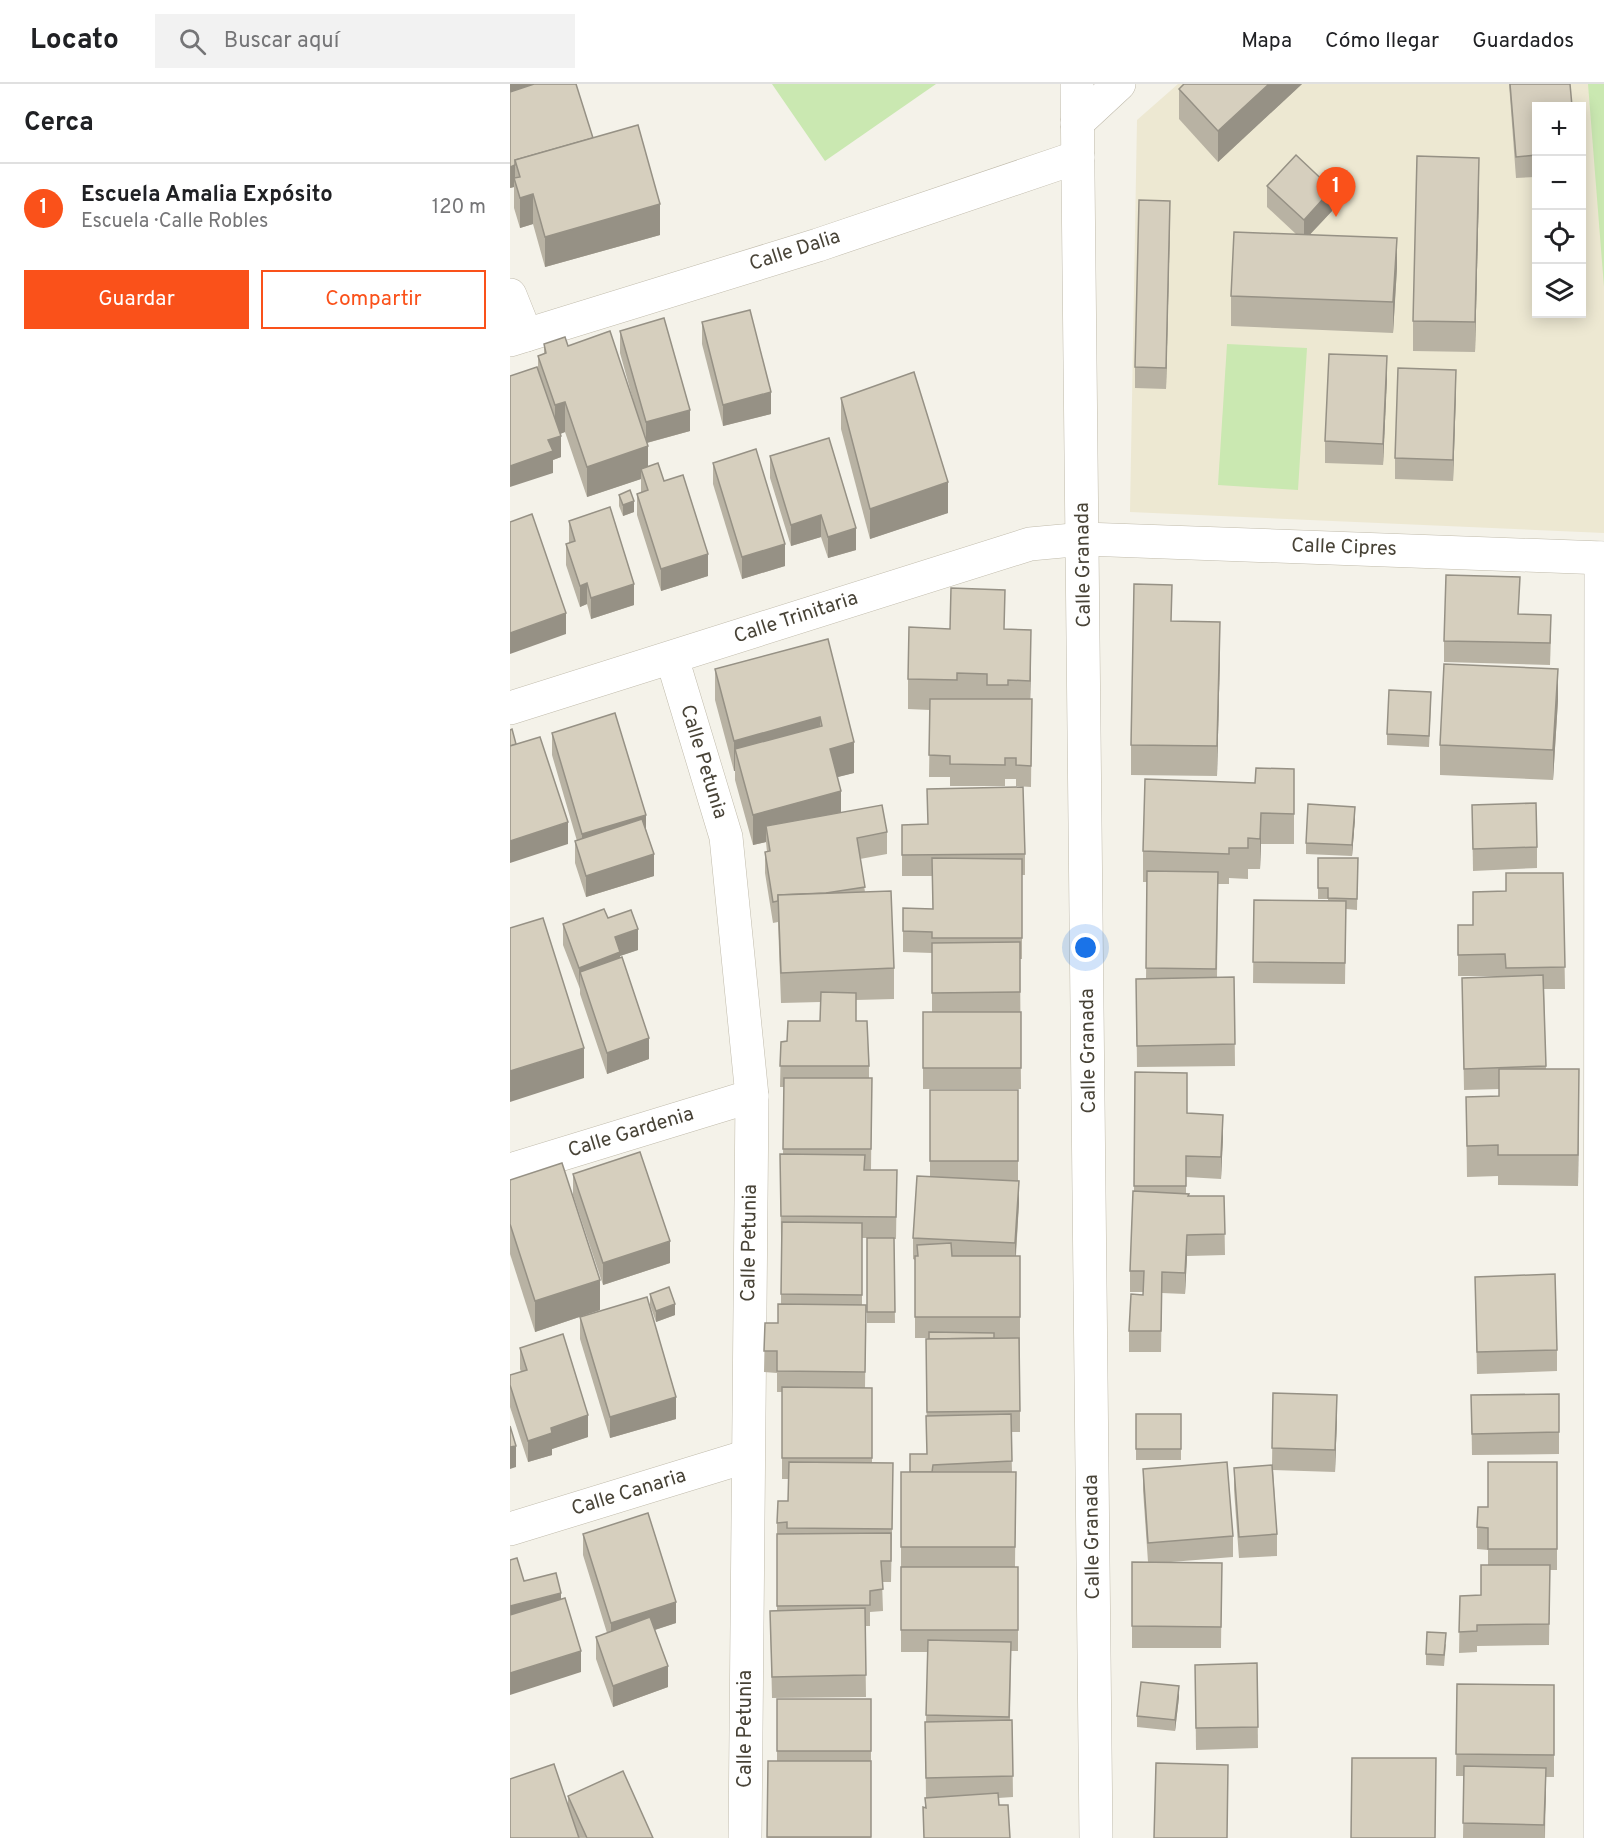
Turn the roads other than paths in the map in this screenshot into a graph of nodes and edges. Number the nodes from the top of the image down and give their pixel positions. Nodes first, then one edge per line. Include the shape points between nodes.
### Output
1 (1077, 84) edge
2 (1119, 84) edge
3 (1077, 123) junction
4 (1078, 157) junction
5 (510, 295) edge
6 (518, 337) edge
7 (1084, 539) junction
8 (1603, 558) edge
9 (672, 658) junction
10 (510, 708) edge
11 (752, 1096) junction
12 (510, 1170) edge
13 (748, 1456) junction
14 (510, 1529) edge
15 (745, 1838) edge
16 (1096, 1838) edge
17 (1600, 1838) edge

1 - 3 street, Calle Granada
2 - 3 street
3 - 4 street, Calle Granada
4 - 6 street, Calle Dalia via 818,245
4 - 7 street, Calle Granada
5 - 6 street
7 - 8 street, Calle Cipres
7 - 9 street, Calle Trinitaria via 1030,544
7 - 16 street, Calle Granada
8 - 17 street
9 - 10 street, Calle Trinitaria
9 - 11 street, Calle Petunia via 726,837
11 - 12 street, Calle Gardenia
11 - 13 street, Calle Petunia
13 - 14 street, Calle Canaria
13 - 15 street, Calle Petunia

